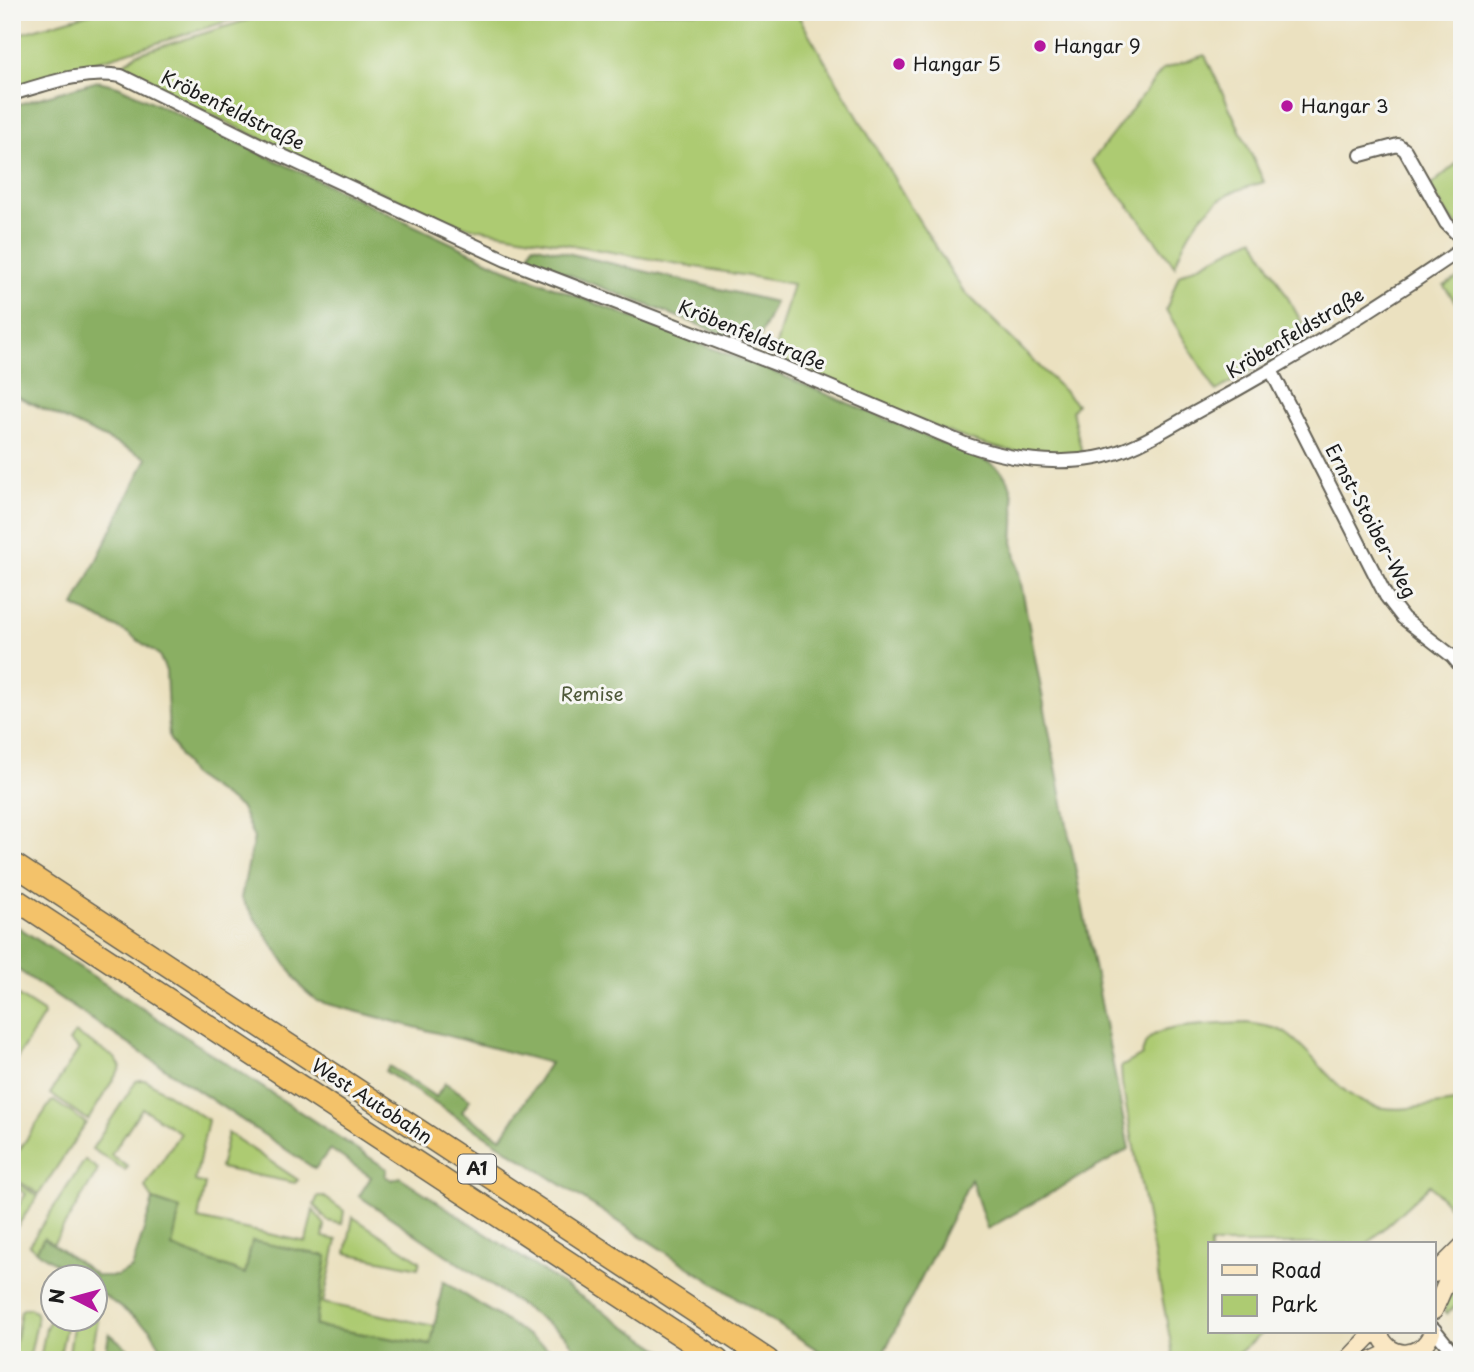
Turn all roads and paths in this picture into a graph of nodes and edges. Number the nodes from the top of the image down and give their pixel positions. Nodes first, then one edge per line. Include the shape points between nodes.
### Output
1 (12, 94) edge
2 (1361, 155) dead end
3 (1462, 239) edge
4 (1462, 249) edge
5 (1272, 372) junction
6 (1462, 668) edge
7 (12, 863) edge
8 (12, 897) edge
9 (1462, 1246) edge
10 (1462, 1266) edge
11 (1436, 1272) edge
12 (1436, 1306) edge
13 (676, 1333) junction
14 (1436, 1333) edge
15 (1372, 1334) edge
16 (1380, 1334) edge
17 (1431, 1334) edge
18 (1393, 1350) junction
19 (1417, 1356) edge
20 (696, 1360) edge
21 (719, 1360) edge
22 (768, 1360) edge
23 (1347, 1360) edge
24 (1372, 1360) edge
25 (1459, 1360) edge

1 - 5 street, Kröbenfeldstraße via 73,76 102,72 121,76 506,260 783,367 965,444 1009,457 1065,462 1125,450
2 - 3 street via 1398,145 1405,150 1446,223
4 - 5 street, Kröbenfeldstraße
5 - 6 street, Ernst-Stoiber-Weg via 1386,596 1403,618
7 - 22 highway, West Autobahn / A1
8 - 13 highway, West Autobahn / A1
9 - 11 main road
10 - 12 main road via 1447,1281
13 - 20 highway
13 - 21 highway, West Autobahn / A1
14 - 25 street
15 - 23 main road
16 - 18 main road
17 - 19 main road
18 - 19 main road
18 - 24 main road

